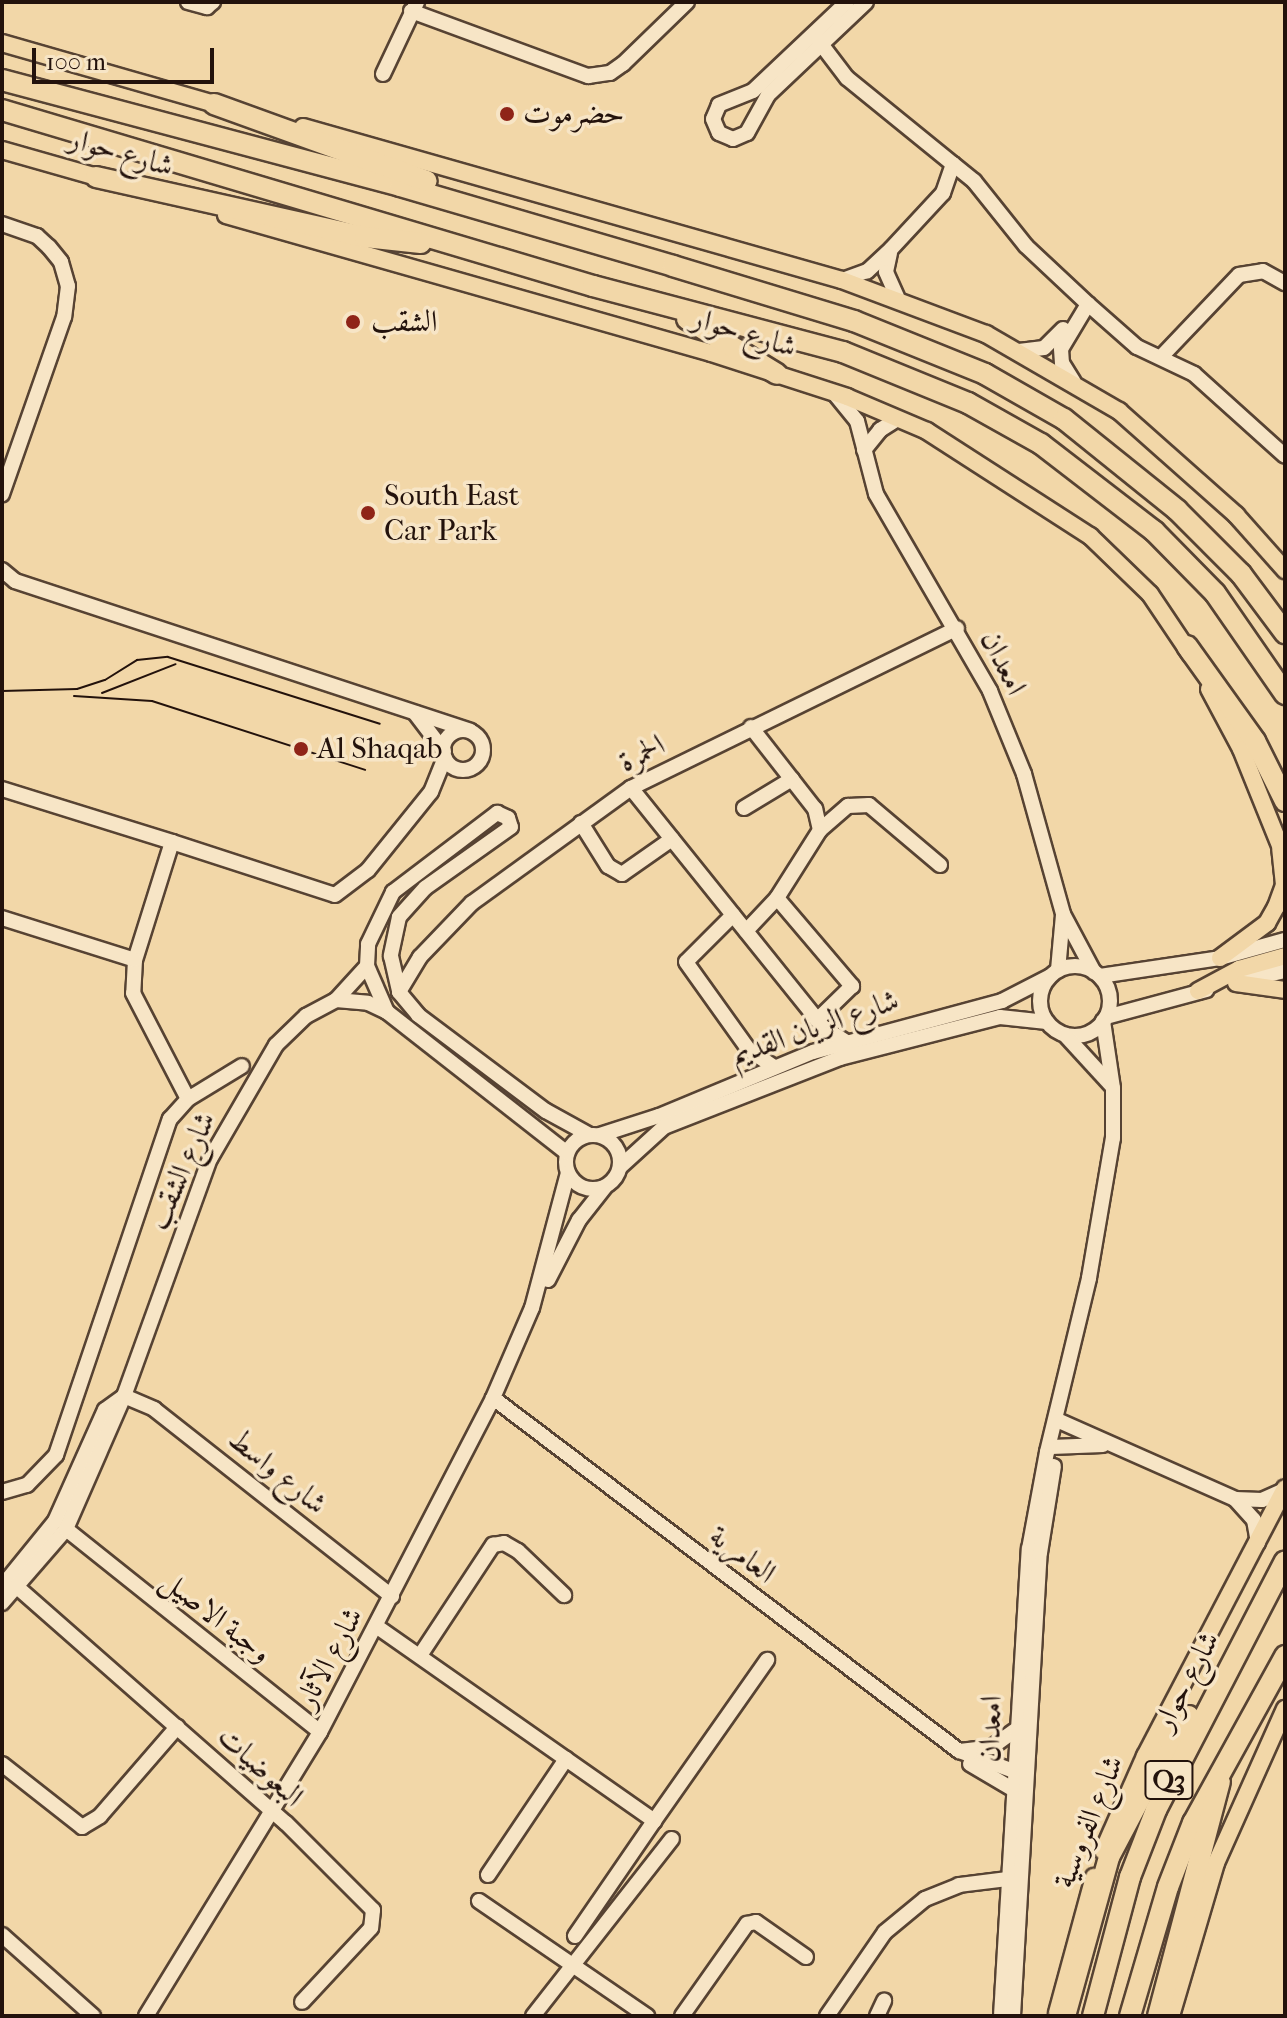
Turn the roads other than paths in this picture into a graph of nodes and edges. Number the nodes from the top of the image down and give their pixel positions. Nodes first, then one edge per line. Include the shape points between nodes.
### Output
1 (188, 2) edge
2 (687, 2) edge
3 (847, 2) edge
4 (866, 2) edge
5 (210, 5) edge
6 (414, 7) edge
7 (818, 30) junction
8 (2, 43) edge
9 (820, 46) junction
10 (383, 74) dead end
11 (2, 80) edge
12 (214, 104) junction
13 (2, 110) edge
14 (2, 150) edge
15 (953, 164) junction
16 (96, 177) junction
17 (491, 213) junction
18 (2, 224) edge
19 (478, 249) junction
20 (891, 249) junction
21 (842, 280) junction
22 (1285, 283) edge
23 (897, 297) junction
24 (659, 303) junction
25 (1088, 304) junction
26 (1077, 320) junction
27 (1019, 351) junction
28 (1161, 357) junction
29 (777, 374) junction
30 (1074, 382) junction
31 (835, 394) junction
32 (896, 420) junction
33 (864, 450) junction
34 (1285, 456) edge
35 (2, 494) edge
36 (2, 570) edge
37 (1285, 570) edge
38 (957, 628) junction
39 (1285, 633) edge
40 (1187, 646) junction
41 (1285, 694) edge
42 (405, 706) junction
43 (751, 727) junction
44 (470, 731) junction
45 (444, 755) junction
46 (466, 770) junction
47 (792, 779) junction
48 (631, 788) junction
49 (2, 789) edge
50 (431, 792) junction
51 (1285, 801) edge
52 (744, 808) dead end
53 (581, 823) junction
54 (820, 830) junction
55 (672, 839) junction
56 (172, 842) junction
57 (1282, 851) edge
58 (940, 865) dead end
59 (777, 898) junction
60 (1063, 914) junction
61 (733, 915) junction
62 (2, 918) edge
63 (746, 931) junction
64 (1285, 940) edge
65 (1285, 956) edge
66 (1220, 958) junction
67 (135, 960) junction
68 (367, 966) junction
69 (1285, 971) edge
70 (1053, 974) junction
71 (1097, 974) junction
72 (1236, 983) junction
73 (1285, 990) edge
74 (1198, 991) junction
75 (399, 992) junction
76 (336, 1000) junction
77 (387, 1012) junction
78 (1105, 1019) junction
79 (817, 1020) junction
80 (1047, 1022) junction
81 (1065, 1035) junction
82 (845, 1041) junction
83 (749, 1050) junction
84 (813, 1052) junction
85 (242, 1066) dead end
86 (773, 1066) junction
87 (742, 1079) junction
88 (1113, 1088) junction
89 (188, 1099) junction
90 (594, 1134) junction
91 (567, 1153) junction
92 (620, 1167) junction
93 (568, 1173) junction
94 (605, 1187) junction
95 (532, 1308) junction
96 (124, 1396) junction
97 (493, 1398) junction
98 (1057, 1420) junction
99 (1106, 1445) junction
100 (1051, 1447) junction
101 (1285, 1489) edge
102 (2, 1492) edge
103 (1235, 1499) junction
104 (66, 1529) junction
105 (1258, 1543) junction
106 (79, 1544) junction
107 (54, 1548) junction
108 (1285, 1561) edge
109 (10, 1584) edge
110 (564, 1595) dead end
111 (392, 1596) junction
112 (2, 1603) edge
113 (376, 1626) junction
114 (421, 1654) junction
115 (1285, 1656) edge
116 (1233, 1659) junction
117 (767, 1660) dead end
118 (1285, 1709) edge
119 (177, 1727) junction
120 (1014, 1731) junction
121 (320, 1732) junction
122 (959, 1751) junction
123 (1224, 1758) junction
124 (566, 1759) junction
125 (2, 1764) edge
126 (1020, 1774) junction
127 (1018, 1793) junction
128 (272, 1811) junction
129 (654, 1821) junction
130 (672, 1839) dead end
131 (488, 1875) dead end
132 (1013, 1878) junction
133 (479, 1901) dead end
134 (2, 1935) edge
135 (575, 1936) dead end
136 (806, 1957) dead end
137 (574, 1966) junction
138 (884, 2001) dead end
139 (302, 2002) dead end
140 (93, 2016) edge
141 (146, 2016) edge
142 (533, 2016) edge
143 (647, 2016) edge
144 (682, 2016) edge
145 (827, 2016) edge
146 (877, 2016) edge
147 (1001, 2016) edge
148 (1013, 2016) edge
149 (1057, 2016) edge
150 (1065, 2016) edge
151 (1093, 2016) edge
152 (1130, 2016) edge
153 (1158, 2016) edge
154 (1171, 2016) edge

1 - 5 street
2 - 6 street via 616,69 588,76
3 - 7 street
4 - 9 street
6 - 10 street
7 - 9 street
7 - 9 street via 753,91 719,105 713,119 719,133 733,139 747,133 768,95
8 - 12 main road
9 - 15 street via 861,91
11 - 17 highway, شارع حوار
12 - 17 highway via 431,183
12 - 21 main road
13 - 19 highway, شارع حوار
14 - 16 main road, شارع حوار
15 - 20 street via 943,193
15 - 25 street via 974,181 1026,246
16 - 19 highway via 365,237
16 - 29 main road, شارع حوار
17 - 39 highway, شارع حوار via 854,321 985,374 1064,419 1167,501 1241,574
18 - 35 street via 37,236 49,247 61,262 68,286 64,317
19 - 24 highway, شارع حوار
20 - 21 street via 867,271
20 - 23 street via 886,272
21 - 23 main road
22 - 28 street via 1263,271 1239,275
23 - 27 main road
24 - 29 highway
24 - 41 highway, شارع حوار via 843,352 968,403 1041,444 1154,531 1205,582
25 - 26 street
25 - 28 street via 1137,347
26 - 27 street via 1044,348
26 - 30 street via 1060,356
27 - 30 main road
28 - 34 street via 1194,374
29 - 31 main road, شارع حوار
30 - 37 main road via 1119,411 1182,465
31 - 32 main road, شارع حوار
31 - 33 street, امعدان via 857,421
32 - 33 street
32 - 40 main road, شارع حوار via 978,460 1090,536 1150,594
33 - 38 street, امعدان via 876,494
36 - 42 street via 38,589
38 - 43 street, الحمرة
38 - 60 street, امعدان via 1024,774
40 - 51 highway via 1255,741
40 - 57 main road, شارع حوار via 1241,749
42 - 44 street
42 - 45 street via 428,725
43 - 47 street
43 - 48 street, الحمرة
44 - 45 street via 455,731
44 - 46 street via 481,740 483,755
45 - 46 street
45 - 50 street
46 - 50 street
47 - 52 street
47 - 54 street via 815,809
48 - 53 street, الحمرة
48 - 55 street
49 - 56 street
50 - 56 street via 368,870 335,895
53 - 55 street via 608,866 622,874
53 - 75 street, الحمرة via 472,903 420,957
54 - 58 street via 848,806 869,805
54 - 59 street
55 - 61 street
56 - 67 street
57 - 66 main road, شارع حوار via 1284,885 1267,923
59 - 63 street
59 - 79 street via 852,986
60 - 70 street, امعدان
60 - 71 street, امعدان
61 - 63 street
61 - 83 street via 686,962
62 - 67 street
63 - 79 street
64 - 66 street
65 - 74 main road via 1239,969
66 - 71 street
67 - 89 street via 135,1003
68 - 75 street via 368,944 393,892 497,813 508,818 511,827 425,888 399,917 391,956
68 - 76 street, شارع الشقب
68 - 77 street
69 - 72 street
70 - 71 street via 1079,966
70 - 80 street via 1040,996
70 - 82 street, شارع الريان القديم via 1002,1001
71 - 78 street via 1110,998
72 - 73 main road
72 - 74 street
74 - 78 street
75 - 90 street via 418,1015 546,1111
76 - 77 street via 368,1003
76 - 96 street, شارع الشقب via 306,1016 276,1045 210,1159
77 - 91 street
78 - 81 street via 1090,1032
78 - 88 street, امعدان
79 - 82 street
79 - 84 street via 820,1031
80 - 81 street
80 - 92 street, شارع الريان القديم via 1000,1017 840,1058 664,1127
81 - 88 street
82 - 84 street, شارع الريان القديم
83 - 86 street
83 - 87 street
84 - 86 street, شارع الريان القديم
85 - 89 street
86 - 87 street, شارع الريان القديم
87 - 90 street, شارع الريان القديم via 659,1116
88 - 98 street, امعدان via 1109,1177
89 - 102 street via 164,1130 56,1455 27,1485
90 - 91 street via 575,1141
90 - 92 street via 616,1147
91 - 93 street
92 - 94 street
93 - 94 street via 579,1186
93 - 95 street, شارع الآثار
94 - 95 street, شارع الآثار via 579,1220
95 - 97 street, شارع الآثار
96 - 104 street, شارع الشقب
96 - 109 street, شارع الشقب via 105,1410 55,1521
96 - 111 street, شارع واسط via 154,1409
97 - 111 street, شارع الآثار
97 - 122 street, العامرية
98 - 99 street
98 - 100 street, امعدان
99 - 100 street
99 - 103 street
100 - 120 street, امعدان via 1029,1549
100 - 126 street, امعدان via 1054,1465 1040,1553
101 - 103 street via 1262,1500
101 - 105 main road, شارع الفروسية
103 - 105 street via 1254,1520
104 - 106 street, وجبة الاصيل
104 - 107 street, شارع الشقب
105 - 149 main road, شارع الفروسية via 1119,1812 1085,1905
106 - 107 street
106 - 121 street, وجبة الاصيل
107 - 109 street, شارع الشقب
108 - 116 highway, شارع حوار / Q3
109 - 112 street, شارع الشقب
109 - 119 street, البعوضيات
110 - 114 street via 518,1551 504,1543 493,1545
111 - 113 street, شارع الآثار
113 - 114 street
113 - 121 street, شارع الآثار
114 - 124 street
115 - 123 highway, Q3
116 - 150 highway via 1170,1742 1109,1857
116 - 151 highway, شارع حوار / Q3 via 1156,1810 1130,1877
117 - 129 street
118 - 154 main road via 1216,1863
119 - 125 street via 100,1816 82,1827
119 - 128 street, البعوضيات
120 - 122 street via 992,1747
120 - 126 street, امعدان
121 - 128 street, شارع الآثار
122 - 126 street
122 - 127 street, العامرية
123 - 152 highway, Q3 via 1168,1887
123 - 153 highway via 1213,1821
124 - 129 street
124 - 131 street
126 - 127 street, امعدان
127 - 132 street, امعدان
128 - 139 street, البعوضيات via 375,1917
128 - 141 street, شارع الآثار
129 - 135 street
130 - 137 street
132 - 145 street via 959,1885 925,1899 885,1932
132 - 147 street, امعدان
132 - 148 street, امعدان
133 - 137 street
134 - 140 street
136 - 144 street via 756,1922 747,1924
137 - 142 street
137 - 143 street
138 - 146 street

